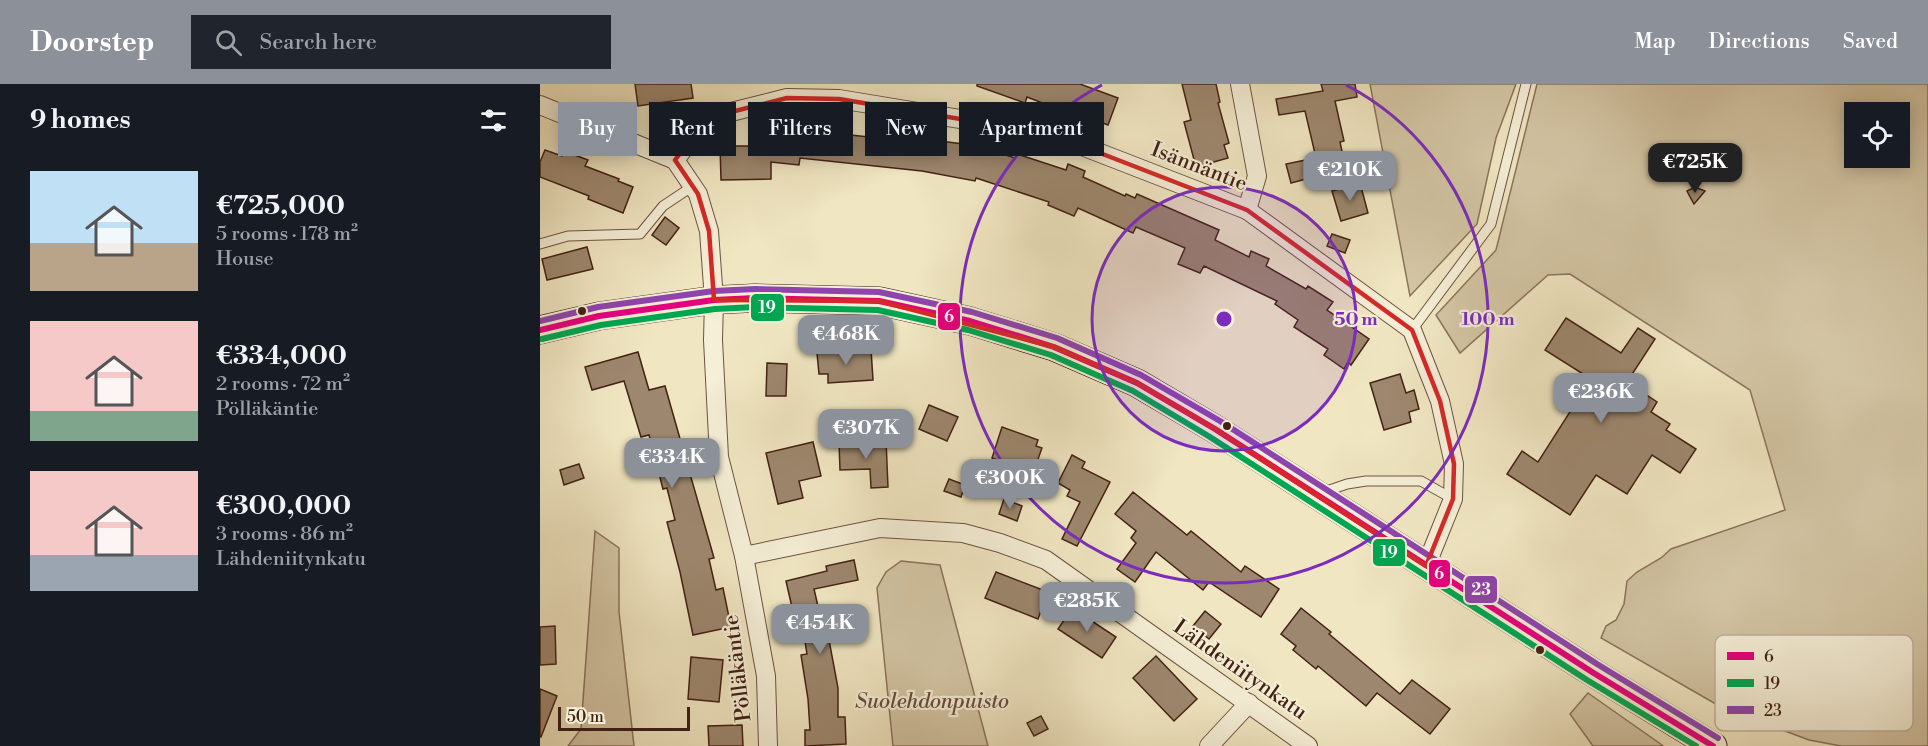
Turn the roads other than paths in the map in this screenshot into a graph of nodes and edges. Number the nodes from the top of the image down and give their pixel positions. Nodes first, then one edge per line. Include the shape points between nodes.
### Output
1 (1240, 84) edge
2 (1526, 84) edge
3 (540, 105) edge
4 (675, 160) junction
5 (693, 186) junction
6 (1247, 210) junction
7 (540, 244) edge
8 (714, 300) junction
9 (540, 330) edge
10 (1412, 330) junction
11 (1316, 495) junction
12 (1453, 499) junction
13 (744, 556) junction
14 (1426, 566) junction
15 (1249, 703) junction
16 (768, 746) edge
17 (1209, 746) edge
18 (1308, 746) edge
19 (1713, 746) edge

1 - 6 street via 1257,176
2 - 10 lane via 1491,224
3 - 4 street
4 - 5 street, Pölläkäntie
4 - 6 street, Isännäntie via 695,134 727,113 787,98 839,99 1051,134
5 - 7 lane via 663,206 640,234 568,236
5 - 8 street, Pölläkäntie via 710,231
6 - 10 street, Isännäntie
8 - 9 main road via 599,316
8 - 11 main road via 755,297 879,301 970,321 1054,347 1137,384
8 - 13 street, Pölläkäntie via 719,457
10 - 12 street via 1440,400 1454,464
11 - 12 lane via 1366,481 1421,481
11 - 14 main road
12 - 14 street
13 - 15 street, Lähdeniitynkatu via 880,528 963,533 1000,543 1046,560
13 - 16 street, Pölläkäntie via 765,676
14 - 19 main road
15 - 17 street
15 - 18 street, Lähdeniitynkatu

